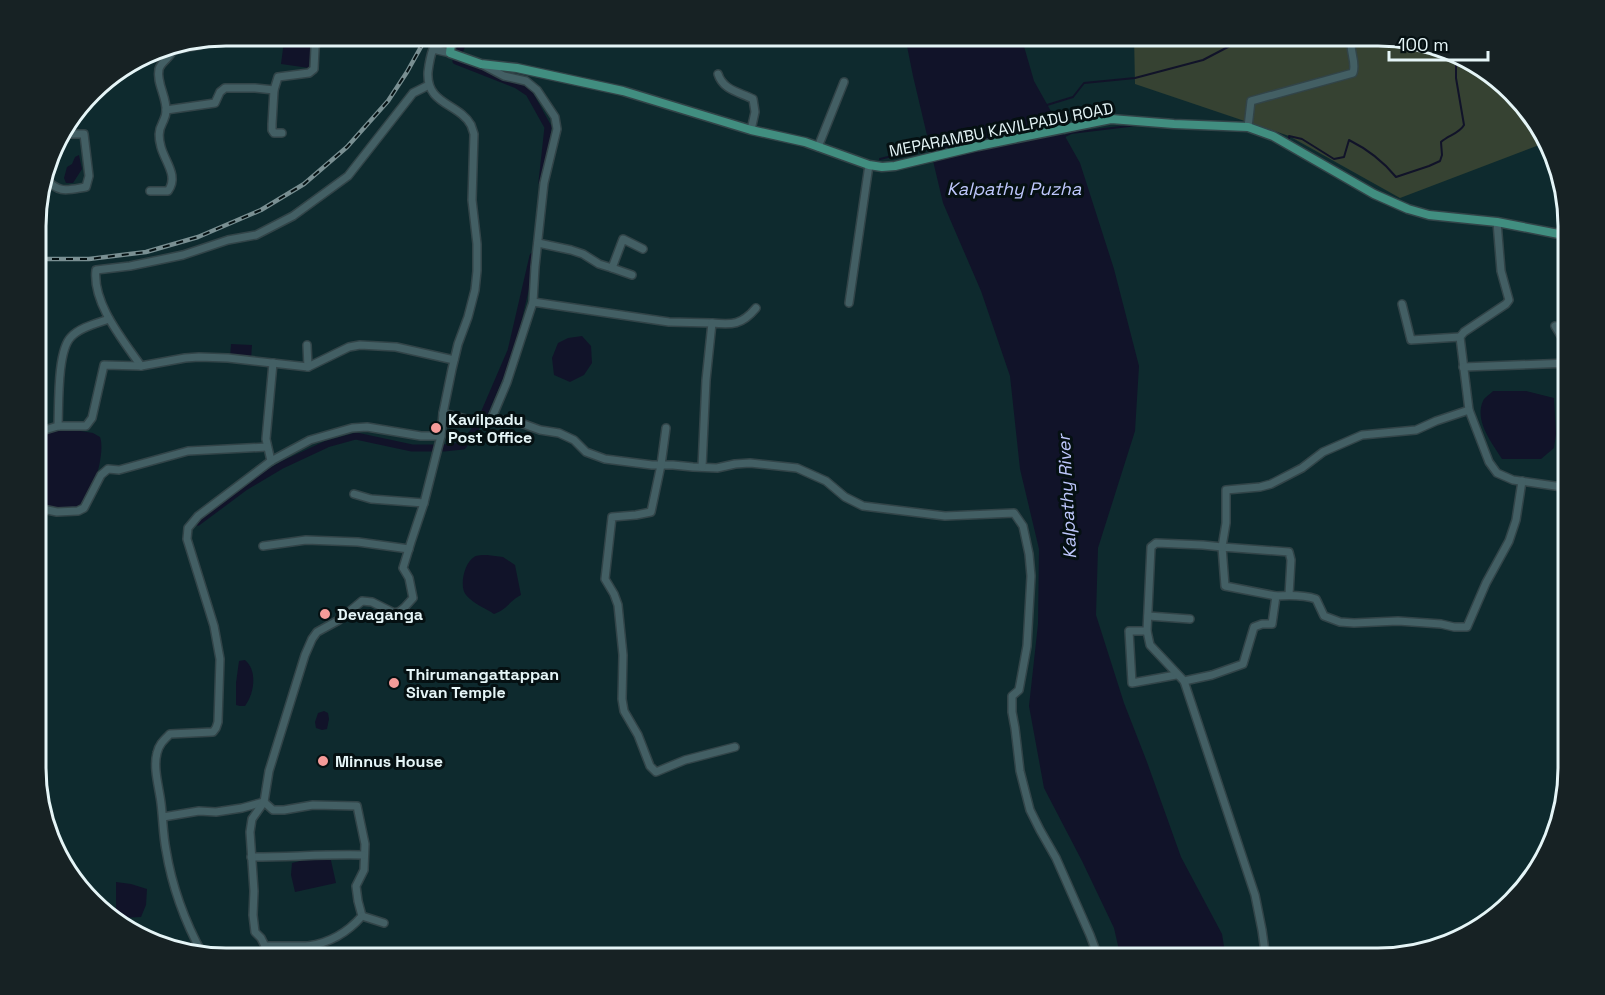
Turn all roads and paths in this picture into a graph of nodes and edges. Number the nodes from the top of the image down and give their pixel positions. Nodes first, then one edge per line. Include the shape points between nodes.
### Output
1 (315, 47) edge
2 (451, 47) edge
3 (1350, 47) edge
4 (450, 53) junction
5 (170, 56) edge
6 (481, 64) junction
7 (718, 74) dead end
8 (844, 82) dead end
9 (429, 85) junction
10 (274, 90) junction
11 (166, 110) junction
12 (1248, 127) junction
13 (751, 130) junction
14 (282, 133) dead end
15 (73, 134) edge
16 (818, 147) junction
17 (869, 165) junction
18 (52, 186) edge
19 (150, 191) dead end
20 (1497, 222) junction
21 (1558, 234) edge
22 (538, 243) junction
23 (643, 249) dead end
24 (612, 268) junction
25 (632, 275) dead end
26 (533, 302) junction
27 (849, 303) dead end
28 (1402, 303) dead end
29 (756, 308) dead end
30 (109, 319) junction
31 (712, 322) junction
32 (1555, 326) dead end
33 (1558, 331) edge
34 (1460, 337) junction
35 (307, 345) dead end
36 (454, 360) junction
37 (273, 363) junction
38 (1558, 364) edge
39 (141, 366) junction
40 (308, 367) junction
41 (1463, 368) junction
42 (1469, 410) junction
43 (442, 413) junction
44 (491, 420) junction
45 (58, 426) junction
46 (46, 428) edge
47 (666, 428) dead end
48 (441, 436) junction
49 (267, 447) junction
50 (271, 461) junction
51 (661, 465) junction
52 (702, 467) junction
53 (1522, 481) junction
54 (1558, 486) edge
55 (354, 494) dead end
56 (424, 503) junction
57 (46, 510) edge
58 (263, 546) dead end
59 (1222, 547) junction
60 (408, 549) junction
61 (1276, 596) junction
62 (1289, 596) junction
63 (1148, 616) junction
64 (1191, 619) dead end
65 (1147, 631) junction
66 (1176, 675) junction
67 (1184, 681) junction
68 (735, 747) dead end
69 (264, 802) junction
70 (163, 816) junction
71 (363, 855) junction
72 (251, 857) junction
73 (362, 916) junction
74 (384, 923) dead end
75 (198, 946) edge
76 (265, 946) joint
77 (308, 946) joint
78 (1095, 948) edge
79 (1264, 948) edge

1 - 10 street via 314,69 278,76
2 - 4 main road
3 - 12 street via 1353,73 1251,101
4 - 6 main road, MEPARAMBU KAVILPADU ROAD
4 - 9 street, MEPARAMBU KAVILPADU ROAD via 433,49
5 - 11 street via 159,68
6 - 13 main road, MEPARAMBU KAVILPADU ROAD via 584,82
6 - 22 street via 504,76 526,81 555,117 557,129 544,183
7 - 13 street via 728,89 753,99
8 - 16 street
9 - 30 street via 413,93 348,176 293,216 256,235 183,255 96,270 94,282
9 - 36 street via 435,97 461,114 474,134 472,200 477,271
10 - 11 street via 225,88 215,103
10 - 14 street via 272,130
11 - 19 street via 159,140 169,163 171,186 168,191
12 - 17 main road, MEPARAMBU KAVILPADU ROAD via 1111,119 895,166
12 - 20 main road, MEPARAMBU KAVILPADU ROAD via 1273,136 1374,194 1408,208 1429,215
13 - 16 main road, MEPARAMBU KAVILPADU ROAD
15 - 18 street via 84,134 89,176 86,187 66,190
16 - 17 main road, MEPARAMBU KAVILPADU ROAD
17 - 27 street
20 - 21 main road, MEPARAMBU KAVILPADU ROAD
20 - 34 street via 1501,271 1509,300
22 - 24 street via 583,254
22 - 26 street
23 - 24 street via 623,239
24 - 25 street
26 - 31 street via 669,322
26 - 44 street
28 - 34 street via 1411,340
29 - 31 street via 740,322
30 - 39 street
30 - 45 street via 70,337 65,347
31 - 52 street
32 - 33 street
34 - 41 street
35 - 40 street
36 - 40 street via 360,345
36 - 43 street
37 - 39 street via 199,357
37 - 40 street
37 - 49 street
38 - 41 street
39 - 45 street via 104,365 92,418 86,426
41 - 42 street
42 - 53 street via 1497,473
42 - 59 street via 1416,430 1362,435 1323,452 1271,484 1226,490
43 - 44 street via 478,422
43 - 48 street
44 - 51 street via 559,433 586,452 605,459
45 - 46 street
47 - 51 street
48 - 50 street via 352,428 310,440
48 - 56 street
49 - 50 street
49 - 57 street via 188,451 119,470 108,469 84,508
50 - 70 street via 198,516 188,528 187,539 220,659 218,722 213,732 170,734 160,743 156,769
51 - 52 street
51 - 68 street via 651,512 612,517 605,579 618,605 624,711 656,772
52 - 78 street via 750,463 797,468 826,481 863,506 945,516 1014,513 1023,526 1031,576 1027,646 1019,690 1012,696 1020,771 1030,810 1056,858
53 - 54 street
53 - 62 street via 1509,541 1485,583 1467,627 1398,621 1340,622 1324,616 1317,599
55 - 56 street
56 - 60 street
58 - 60 street via 306,540
59 - 61 street via 1225,586
59 - 62 street via 1288,552
59 - 63 street via 1156,543 1151,547
60 - 69 street via 403,568 413,598 404,608 394,613 362,601 312,639 269,771
61 - 62 street
61 - 67 street via 1272,624 1254,627 1243,664
63 - 64 street
63 - 65 street
65 - 66 street via 1150,645
65 - 66 street via 1129,631 1132,683
66 - 67 street
67 - 79 street via 1255,895
69 - 70 street via 225,811
69 - 71 street via 273,810 313,805 357,806
69 - 72 street via 252,819
70 - 75 street via 166,849 180,905
71 - 72 street
71 - 73 street via 364,870 356,886
72 - 76 street via 255,932
73 - 74 street
73 - 77 street via 351,928 325,943
76 - 77 street

